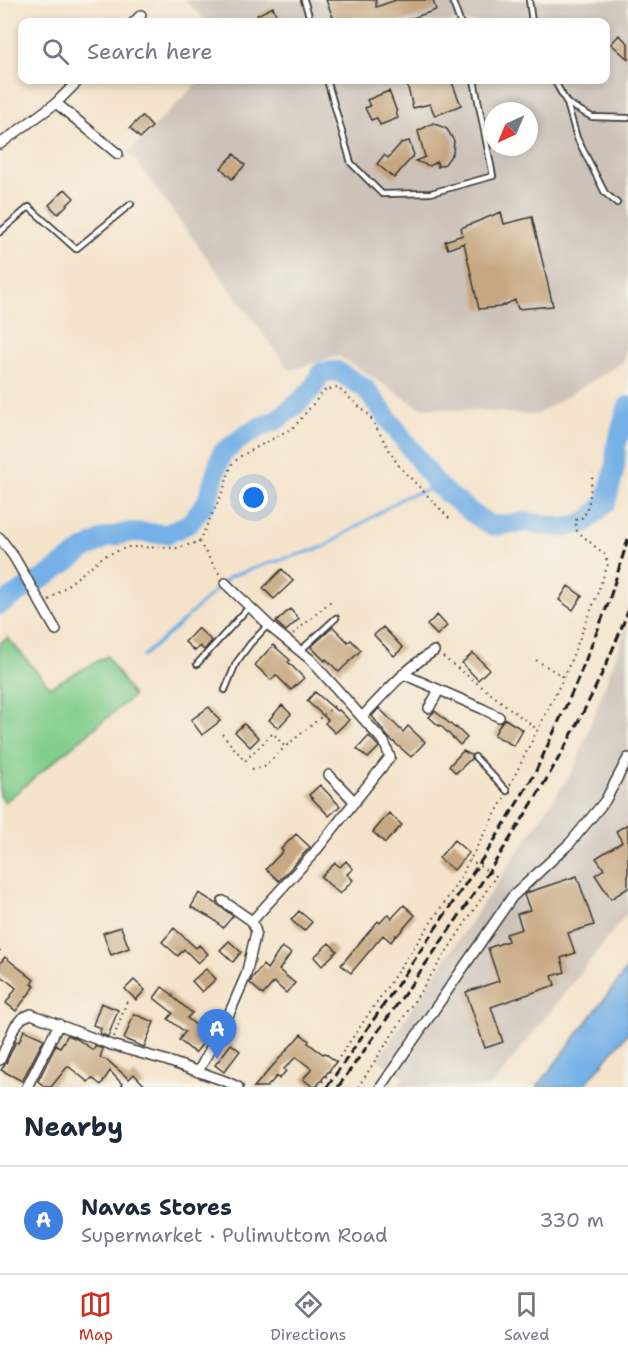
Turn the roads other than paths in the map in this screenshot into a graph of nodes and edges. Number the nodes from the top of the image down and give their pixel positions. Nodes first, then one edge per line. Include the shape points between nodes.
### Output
1 (304, 0) edge
2 (452, 0) edge
3 (529, 0) edge
4 (309, 18) edge
5 (459, 18) edge
6 (531, 18) edge
7 (75, 84) edge
8 (328, 84) edge
9 (475, 84) edge
10 (556, 84) edge
11 (57, 103) junction
12 (567, 103) junction
13 (628, 118) edge
14 (0, 144) edge
15 (118, 154) dead end
16 (617, 203) dead end
17 (132, 204) dead end
18 (0, 232) edge
19 (0, 538) edge
20 (225, 583) road end
21 (250, 606) junction
22 (336, 618) dead end
23 (269, 625) junction
24 (56, 630) dead end
25 (300, 651) junction
26 (434, 651) road end
27 (197, 664) dead end
28 (404, 674) junction
29 (225, 690) dead end
30 (439, 690) junction
31 (429, 708) dead end
32 (362, 717) junction
33 (499, 717) dead end
34 (475, 757) dead end
35 (628, 758) edge
36 (329, 776) dead end
37 (507, 791) road end
38 (355, 802) junction
39 (223, 900) dead end
40 (252, 921) junction
41 (59, 1024) junction
42 (0, 1060) edge
43 (198, 1072) junction
44 (27, 1087) edge
45 (238, 1087) edge
46 (381, 1087) edge

1 - 4 lane
2 - 5 lane
3 - 6 lane
7 - 11 street
8 - 9 lane via 351,164 382,194 431,193 493,176
10 - 12 lane
11 - 14 street
11 - 15 street
12 - 13 lane via 592,117
12 - 16 lane via 577,138 605,193
17 - 18 lane via 76,249 30,207
19 - 24 street
20 - 21 street
21 - 23 street
21 - 27 lane
22 - 25 lane
23 - 25 street
23 - 29 lane via 236,663
25 - 32 street
26 - 28 street
28 - 30 street
28 - 32 street
30 - 31 street
30 - 33 street
32 - 38 street via 384,742 390,757
34 - 37 lane
35 - 46 street via 605,801 570,843 512,897
36 - 38 street
38 - 40 street
39 - 40 street
40 - 43 street via 256,932 246,975
41 - 42 street via 31,1014 22,1018
41 - 43 street via 111,1046
41 - 44 street
43 - 45 street

